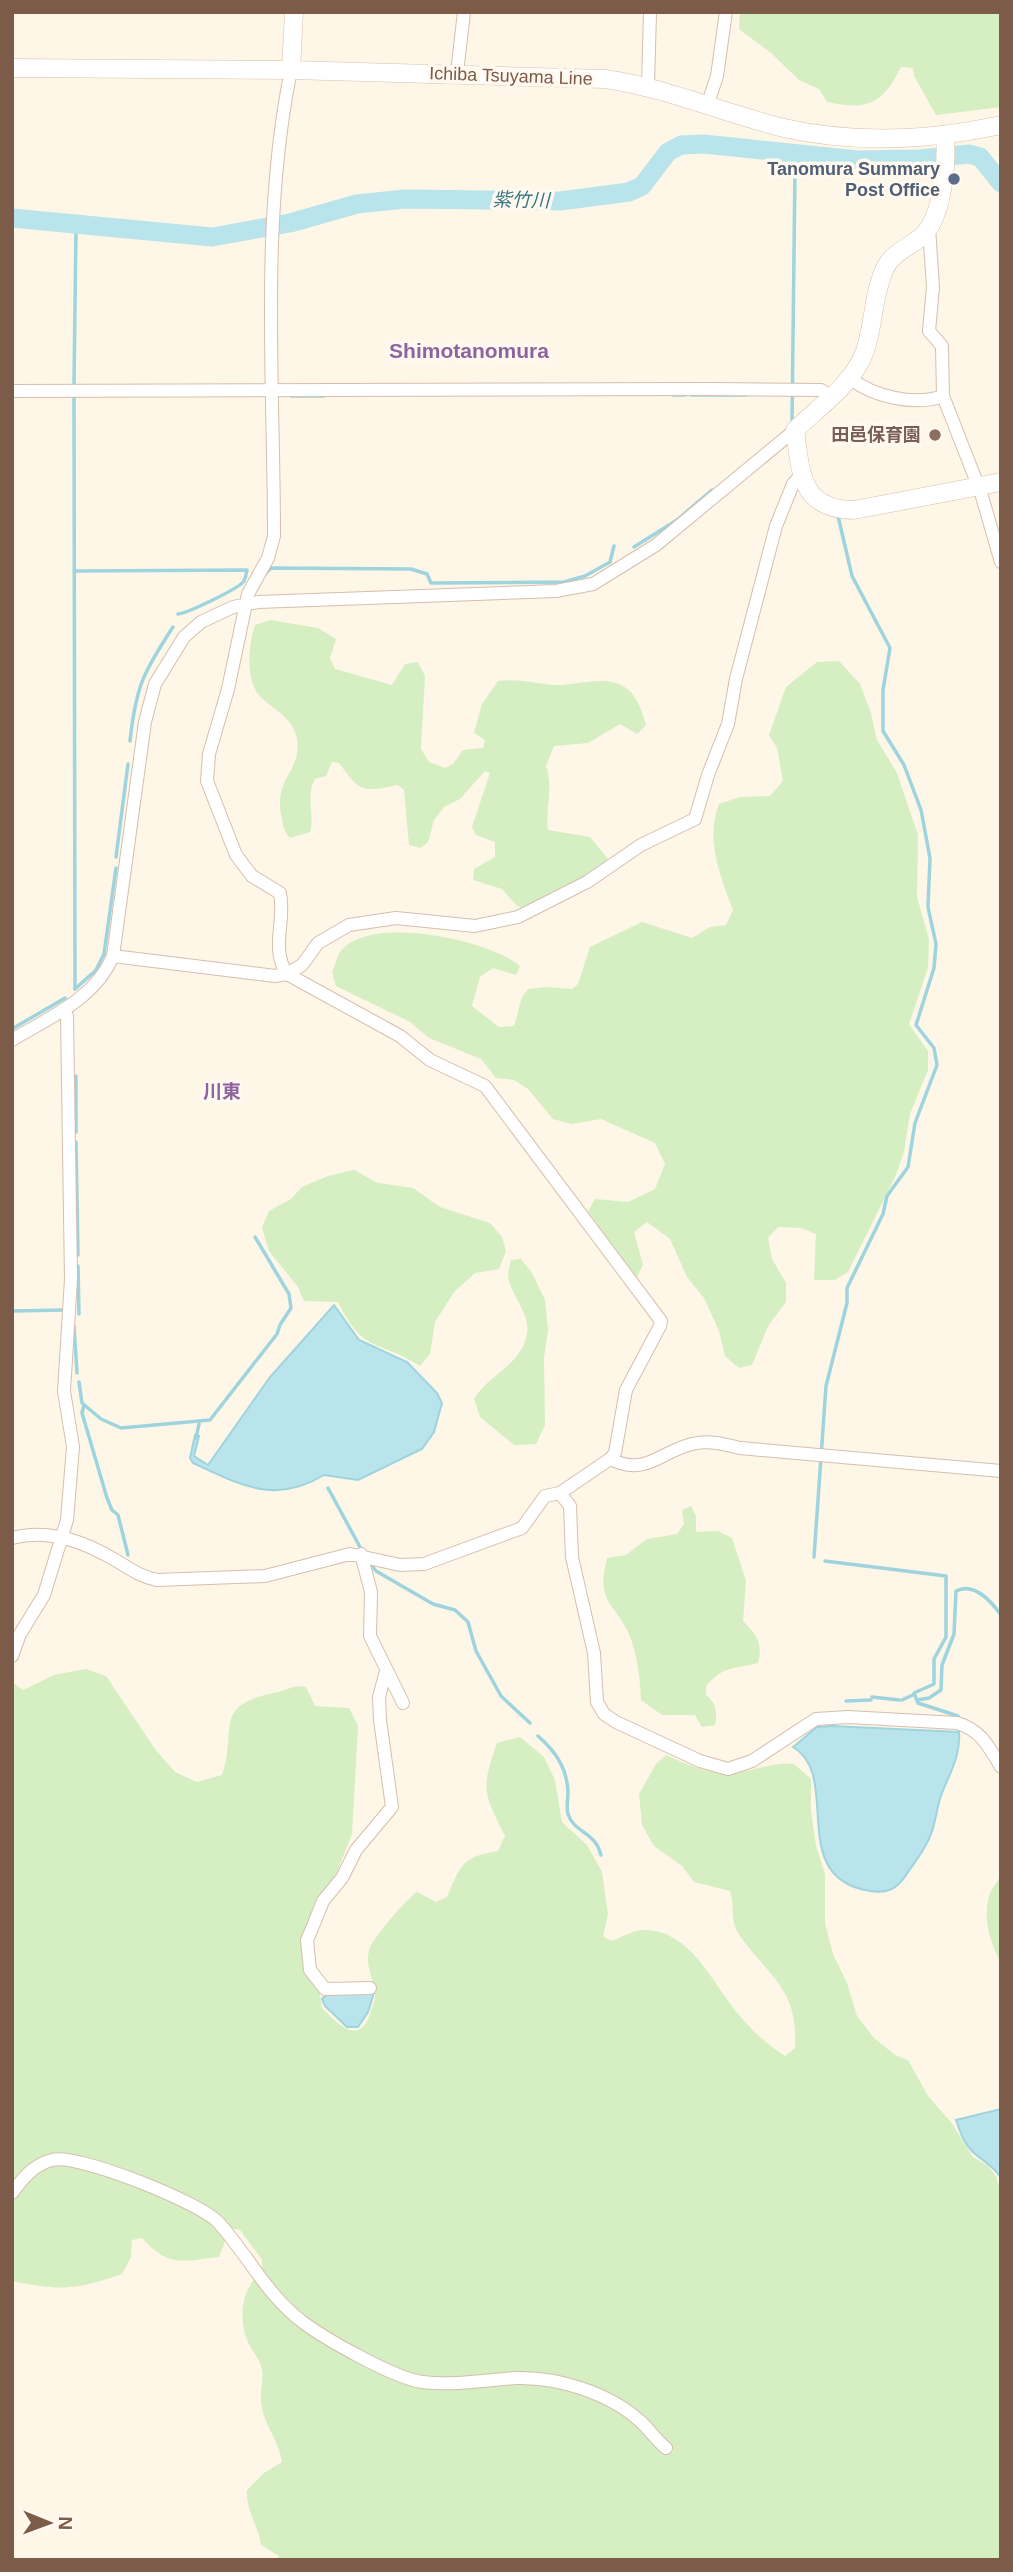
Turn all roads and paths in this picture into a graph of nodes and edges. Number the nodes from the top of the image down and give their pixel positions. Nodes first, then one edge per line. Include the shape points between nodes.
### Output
1 (295, 12) edge
2 (464, 12) edge
3 (650, 12) edge
4 (726, 12) edge
5 (12, 68) edge
6 (291, 70) junction
7 (457, 73) junction
8 (648, 85) junction
9 (708, 103) junction
10 (1001, 125) edge
11 (946, 143) junction
12 (929, 228) junction
13 (850, 378) junction
14 (274, 390) junction
15 (12, 391) edge
16 (830, 396) junction
17 (943, 396) junction
18 (795, 430) junction
19 (801, 475) junction
20 (1001, 482) edge
21 (978, 487) junction
22 (1001, 562) edge
23 (246, 603) junction
24 (113, 956) junction
25 (287, 974) junction
26 (64, 1009) junction
27 (12, 1040) edge
28 (610, 1460) junction
29 (1001, 1471) edge
30 (560, 1493) junction
31 (12, 1538) edge
32 (63, 1538) junction
33 (361, 1554) junction
34 (12, 1656) edge
35 (386, 1671) junction
36 (402, 1703) dead end
37 (1001, 1767) edge
38 (392, 1807) junction
39 (394, 1821) dead end
40 (370, 1988) dead end
41 (12, 2193) edge
42 (666, 2448) dead end

1 - 6 main road
2 - 7 street
3 - 8 street
4 - 9 street via 717,76
5 - 6 main road, Ichiba Tsuyama Line
6 - 7 main road, Ichiba Tsuyama Line
6 - 14 street via 272,216
7 - 8 main road, Ichiba Tsuyama Line
8 - 9 main road, Ichiba Tsuyama Line
9 - 11 main road, Ichiba Tsuyama Line via 817,134
10 - 11 main road, Ichiba Tsuyama Line
11 - 12 main road via 945,170
12 - 13 main road via 887,264 865,350
12 - 17 street via 933,287 928,323 944,355
13 - 16 main road
13 - 17 street via 863,387 912,401
14 - 15 street
14 - 16 street via 821,390
14 - 23 street via 274,536
16 - 18 main road
17 - 21 street
18 - 19 main road
18 - 23 street via 656,545 593,584 556,591
19 - 21 main road via 810,494 842,510
19 - 25 street via 776,526 728,724 695,819 641,845 587,882 518,918 475,926 396,918 349,925 318,943 302,965
20 - 21 main road
21 - 22 street
23 - 24 street via 214,614 184,638 152,691
23 - 25 street via 209,754 207,781 241,862 252,876 280,893 278,957
24 - 25 street
24 - 26 street via 96,987
25 - 28 street via 400,1036 430,1060 485,1086 661,1321 626,1390
26 - 27 street
26 - 32 street via 71,1112 71,1279 64,1391 73,1447
28 - 29 street via 646,1464 690,1444 721,1442 740,1448
28 - 30 street
30 - 33 street via 545,1496 530,1519 512,1533 424,1564 400,1565
30 - 37 street via 570,1506 572,1557 594,1653 597,1702 616,1722 728,1769 752,1761 816,1719 957,1723 982,1736
31 - 32 street via 37,1532
32 - 33 street via 157,1580 265,1576
32 - 34 street via 44,1595
33 - 35 street via 371,1592 370,1636
35 - 36 street
35 - 38 street via 379,1697 380,1720
38 - 39 street
38 - 40 street via 356,1850 323,1901 307,1940 310,1970 325,1989
41 - 42 street via 27,2173 55,2159 76,2160 176,2196 217,2222 271,2294 304,2323 395,2373 425,2382 550,2379 630,2413

